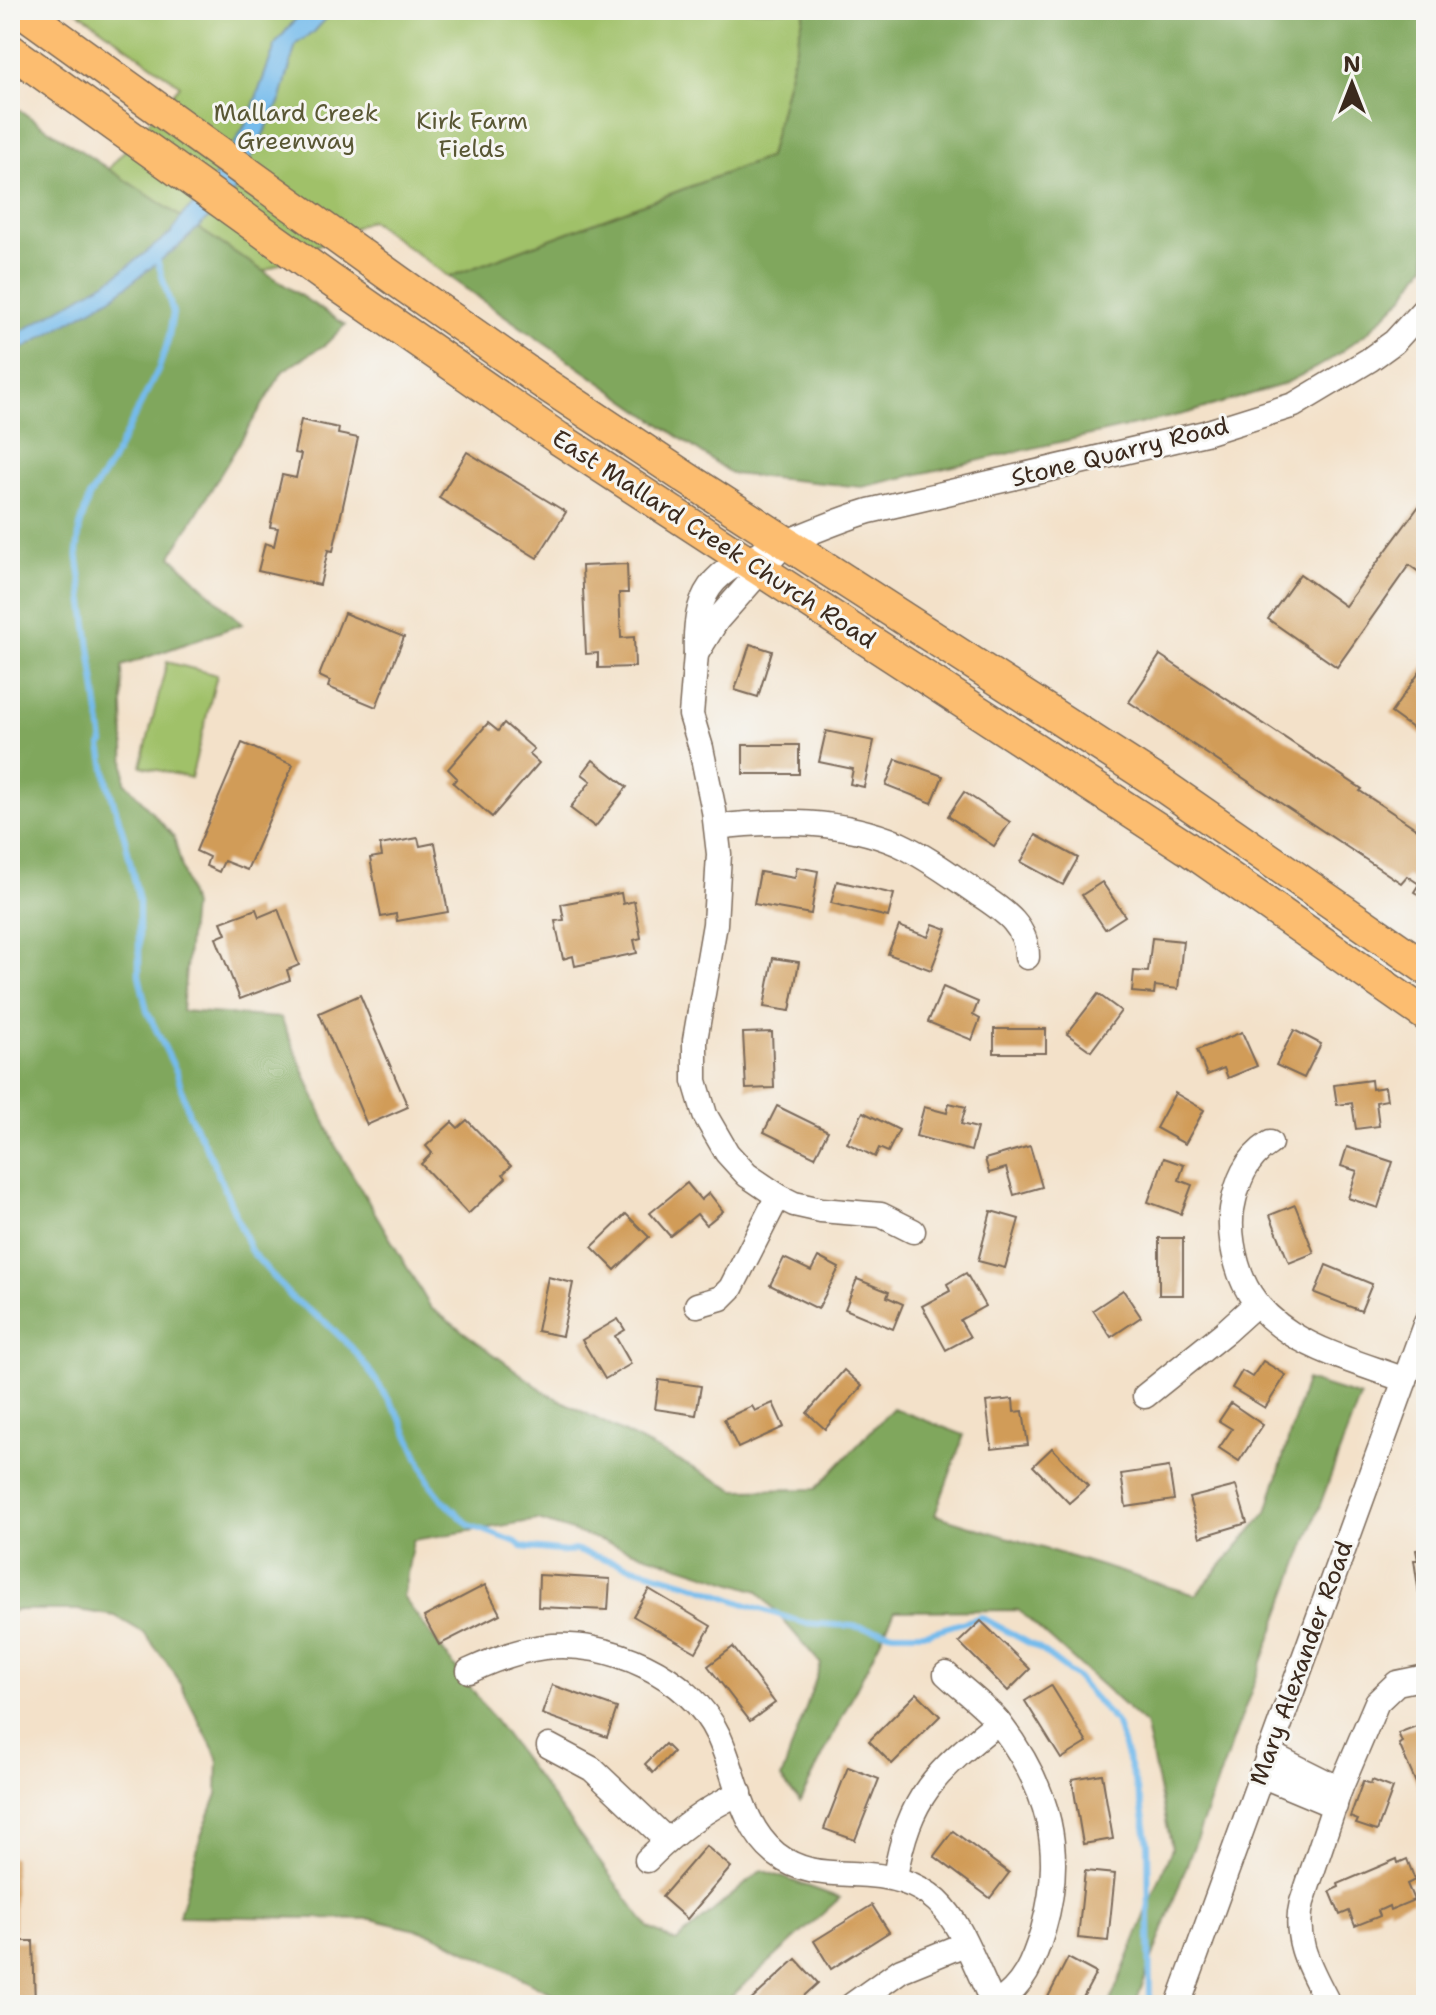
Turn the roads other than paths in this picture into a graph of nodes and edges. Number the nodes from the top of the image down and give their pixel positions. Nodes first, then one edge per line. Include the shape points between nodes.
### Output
1 (21, 10) edge
2 (10, 50) edge
3 (1426, 307) edge
4 (786, 542) junction
5 (752, 566) junction
6 (717, 827) junction
7 (1027, 957) dead end
8 (1426, 968) edge
9 (1426, 1015) edge
10 (1270, 1143) dead end
11 (778, 1196) junction
12 (913, 1231) dead end
13 (1256, 1304) junction
14 (697, 1305) dead end
15 (1426, 1322) edge
16 (1405, 1380) junction
17 (1145, 1396) dead end
18 (469, 1671) dead end
19 (946, 1674) dead end
20 (1426, 1677) edge
21 (998, 1722) junction
22 (549, 1746) dead end
23 (1264, 1764) junction
24 (740, 1793) junction
25 (1338, 1798) junction
26 (667, 1840) junction
27 (647, 1860) dead end
28 (895, 1877) junction
29 (965, 1944) junction
30 (852, 2005) edge
31 (994, 2005) edge
32 (1178, 2005) edge
33 (1329, 2005) edge

1 - 4 main road, East Mallard Creek Church Road via 539,380
2 - 5 main road, East Mallard Creek Church Road via 558,438
3 - 4 street, Stone Quarry Road via 1394,342 1294,405 1205,433 869,511
4 - 5 street, Stone Quarry Road
4 - 8 main road, East Mallard Creek Church Road via 1165,787
5 - 6 street, Stone Quarry Road via 725,570 710,586 697,619 691,715
5 - 9 main road, East Mallard Creek Church Road via 1187,848
6 - 7 street via 803,823 899,845 1009,915 1023,934
6 - 11 street, Stone Quarry Road via 715,924 695,1040 695,1081 705,1115 727,1153
10 - 13 street via 1248,1161 1231,1218 1238,1269
11 - 12 street, Stone Quarry Road via 821,1210 881,1215
11 - 14 street via 731,1288 721,1298
13 - 16 street via 1293,1337
13 - 17 street
15 - 16 street, Mary Alexander Road
16 - 23 street, Mary Alexander Road
18 - 24 street via 548,1646 590,1648 650,1667 675,1683 718,1733
19 - 21 street
20 - 25 street via 1397,1683 1377,1702
21 - 28 street via 945,1767 913,1810
21 - 31 street via 1047,1810 1054,1874 1050,1905 1025,1980
22 - 26 street via 592,1769
23 - 25 street
23 - 32 street, Mary Alexander Road
24 - 26 street via 712,1805
24 - 28 street via 760,1837 786,1862 818,1872
25 - 33 street via 1298,1918 1301,1947
26 - 27 street
28 - 29 street via 939,1901
29 - 30 street via 901,1970
29 - 31 street

